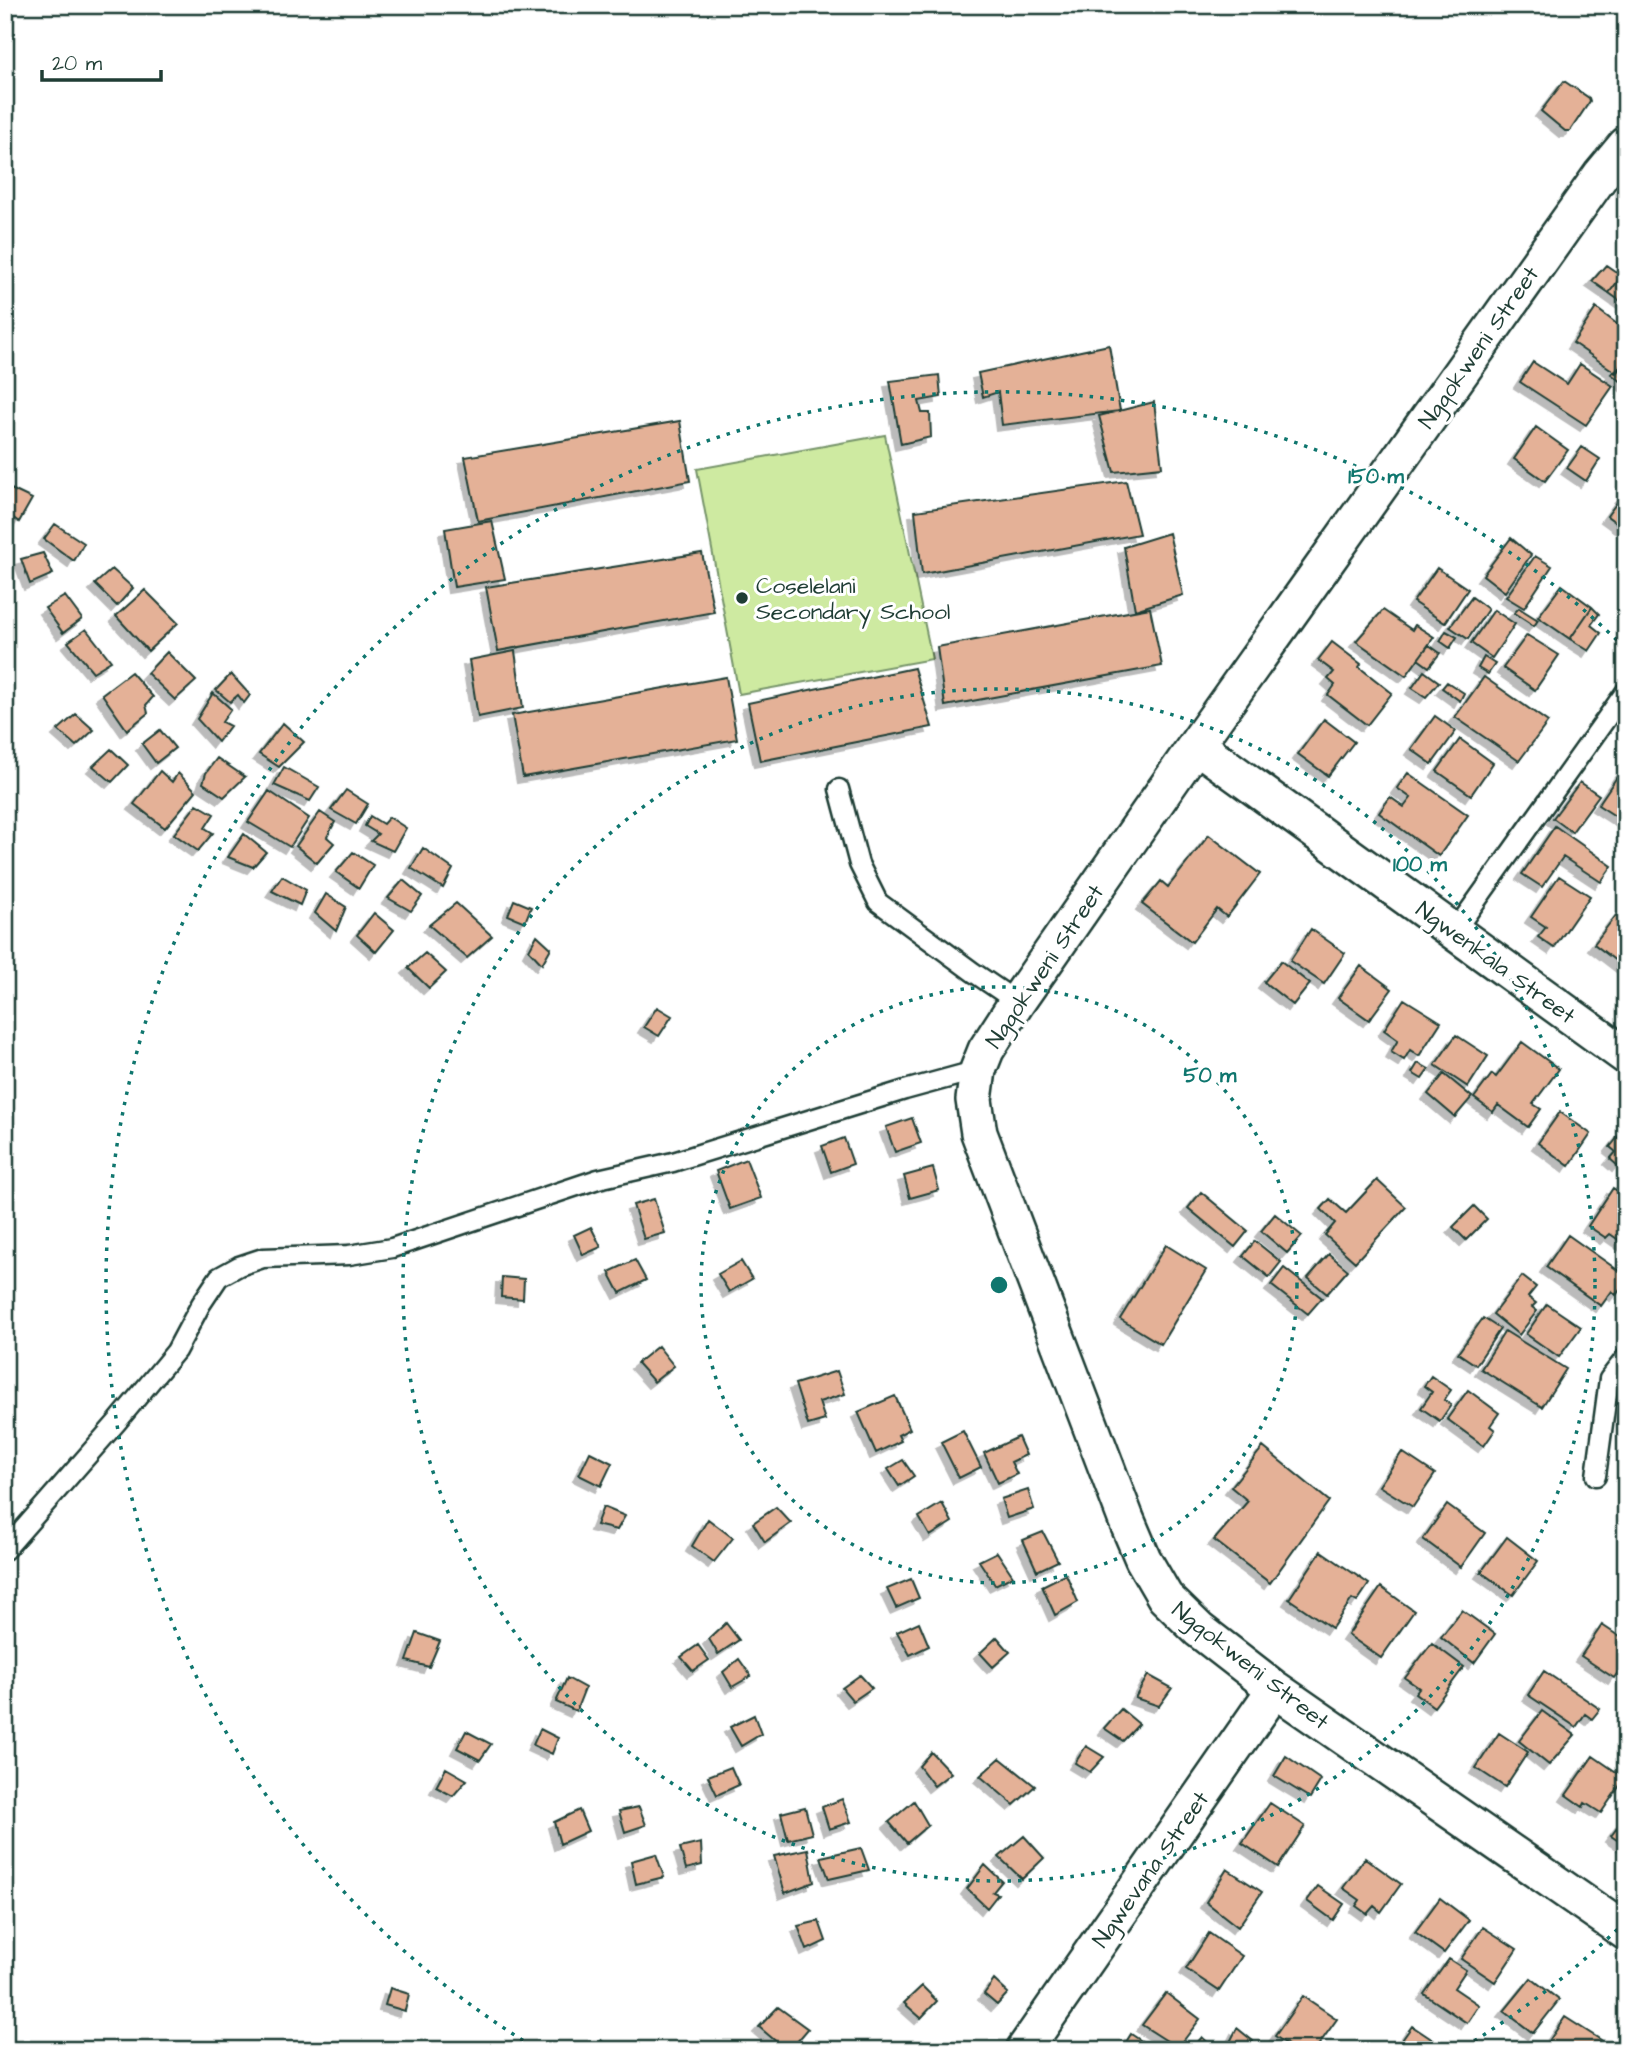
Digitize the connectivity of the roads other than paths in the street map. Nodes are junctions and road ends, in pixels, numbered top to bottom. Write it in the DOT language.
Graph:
graph roads {
  1 [pos="1626,145"];
  2 [pos="1626,691"];
  3 [pos="1196,745"];
  4 [pos="839,789"];
  5 [pos="1454,932"];
  6 [pos="1017,1002"];
  7 [pos="1626,1056"];
  8 [pos="978,1070"];
  9 [pos="1626,1357"];
  10 [pos="1596,1476"];
  11 [pos="5,1550"];
  12 [pos="1275,1689"];
  13 [pos="1626,1932"];
  14 [pos="1024,2050"];
  1 -- 3 [label="street, Ngqokweni Street"];
  2 -- 5 [label="lane"];
  3 -- 5 [label="street, Ngwenkala Street"];
  3 -- 6 [label="street, Ngqokweni Street"];
  4 -- 6 [label="lane"];
  5 -- 7 [label="street, Ngwenkala Street"];
  6 -- 8 [label="street, Ngqokweni Street"];
  8 -- 11 [label="lane"];
  8 -- 12 [label="street, Ngqokweni Street"];
  9 -- 10 [label="lane"];
  12 -- 13 [label="street, Ngqokweni Street"];
  12 -- 14 [label="street, Ngwevana Street"];
}
